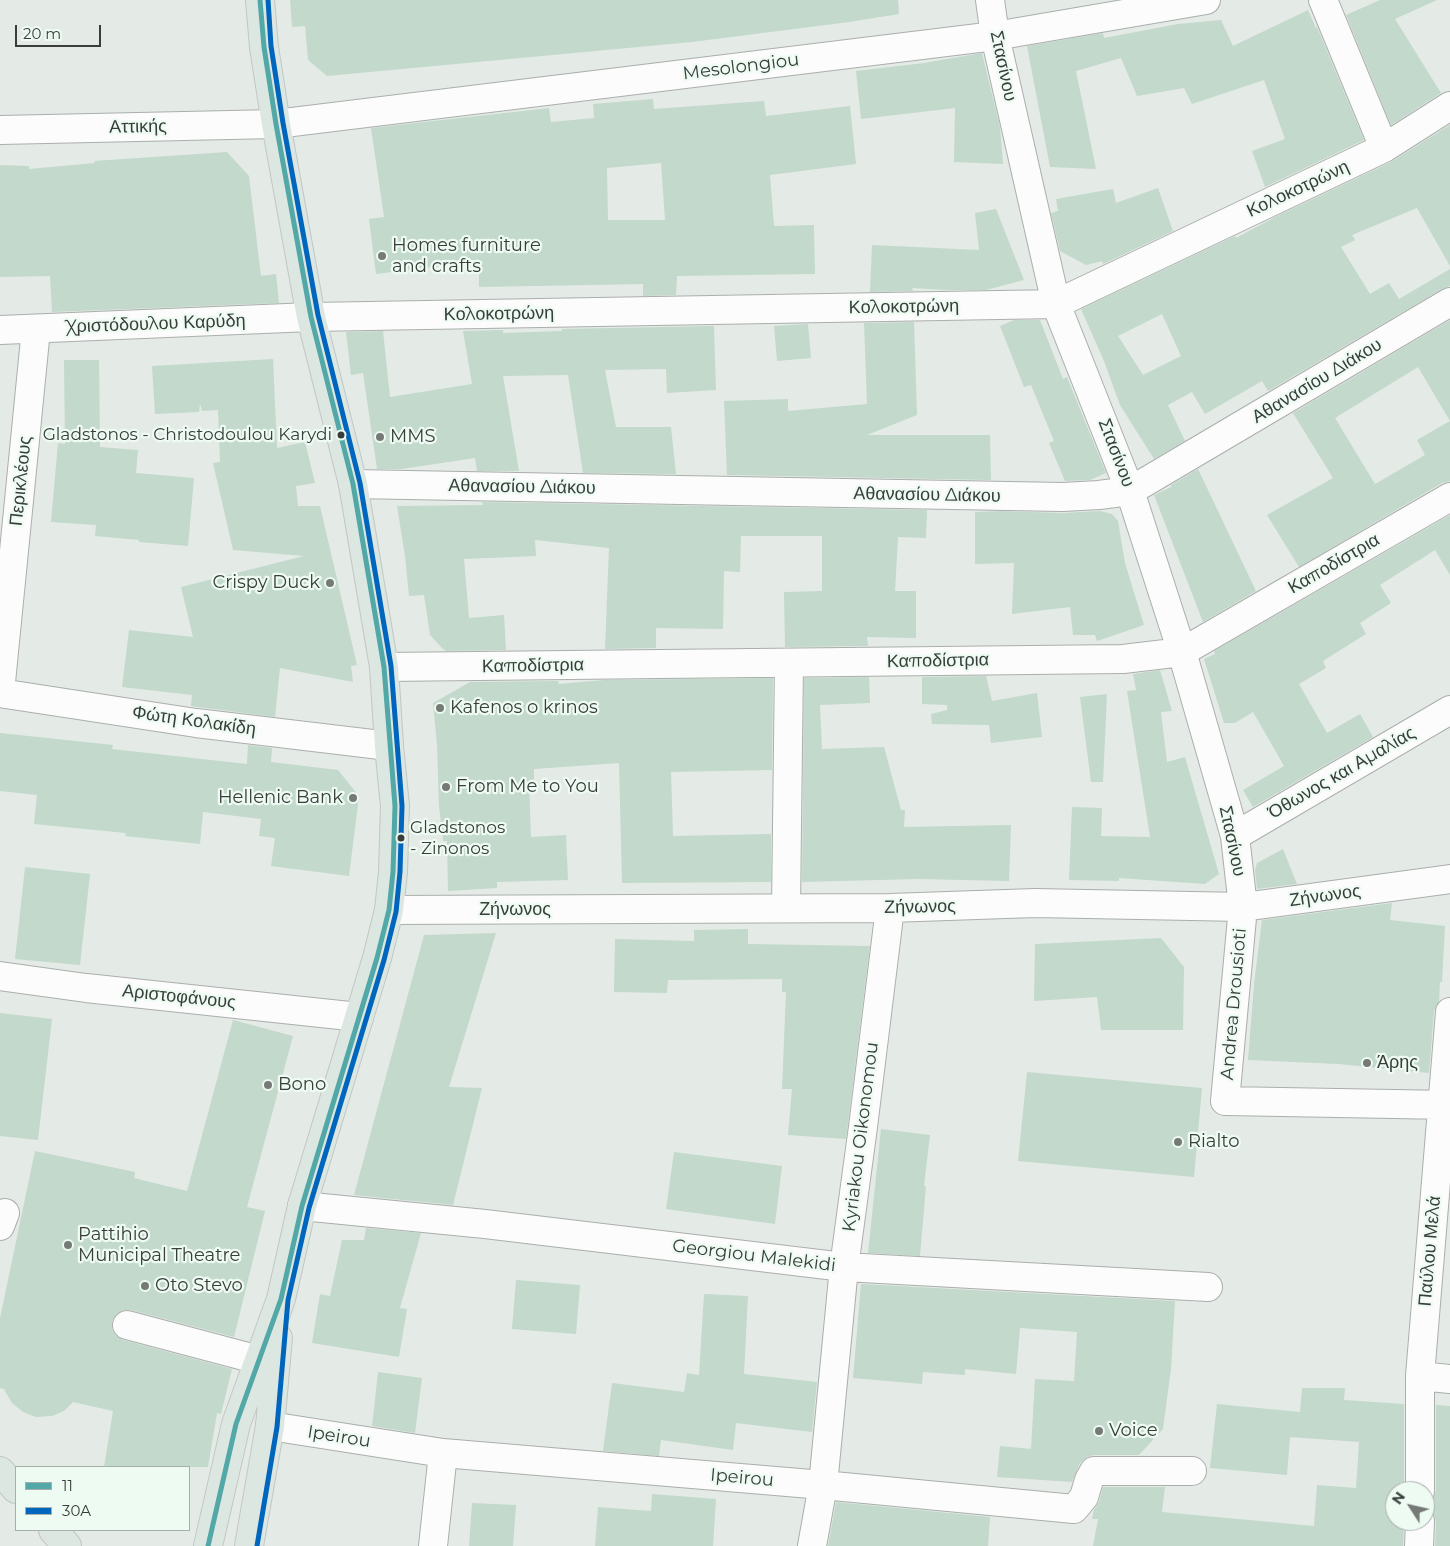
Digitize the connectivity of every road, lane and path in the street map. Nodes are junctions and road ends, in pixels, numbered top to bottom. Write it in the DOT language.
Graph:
graph roads {
  1 [pos="260,0"];
  2 [pos="990,0"];
  3 [pos="1206,0"];
  4 [pos="1323,0"];
  5 [pos="995,36"];
  6 [pos="1450,106"];
  7 [pos="276,124"];
  8 [pos="0,130"];
  9 [pos="1384,148"];
  10 [pos="1450,302"];
  11 [pos="1056,304"];
  12 [pos="311,317"];
  13 [pos="36,328"];
  14 [pos="0,330"];
  15 [pos="352,484"];
  16 [pos="1130,491"];
  17 [pos="1450,497"];
  18 [pos="1182,652"];
  19 [pos="789,663"];
  20 [pos="384,667"];
  21 [pos="0,693"];
  22 [pos="1450,710"];
  23 [pos="389,746"];
  24 [pos="1235,836"];
  25 [pos="1450,879"];
  26 [pos="1243,907"];
  27 [pos="786,908"];
  28 [pos="890,908"];
  29 [pos="389,910"];
  30 [pos="0,976"];
  31 [pos="1450,1012"];
  32 [pos="359,1017"];
  33 [pos="1446,1105"];
  34 [pos="302,1206"];
  35 [pos="844,1267"];
  36 [pos="1208,1287"];
  37 [pos="281,1300"];
  38 [pos="127,1325"];
  39 [pos="259,1360"];
  40 [pos="1420,1376"];
  41 [pos="1450,1379"];
  42 [pos="270,1426"];
  43 [pos="443,1453"];
  44 [pos="0,1471"];
  45 [pos="1192,1471"];
  46 [pos="1420,1481"];
  47 [pos="823,1485"];
  48 [pos="15,1489"];
  49 [pos="54,1531"];
  50 [pos="1420,1531"];
  51 [pos="67,1546"];
  52 [pos="208,1546"];
  53 [pos="249,1546"];
  54 [pos="433,1546"];
  55 [pos="812,1546"];
  56 [pos="1420,1546"];
  1 -- 7 [label="main road"];
  2 -- 5 [label="street, Στασίνου"];
  3 -- 5 [label="street, Mesolongiou"];
  4 -- 9 [label="street"];
  5 -- 7 [label="street, Mesolongiou"];
  5 -- 11 [label="street, Στασίνου"];
  6 -- 9 [label="street, Κολοκοτρώνη"];
  7 -- 8 [label="street, Αττικής"];
  7 -- 12 [label="main road"];
  9 -- 11 [label="street, Κολοκοτρώνη"];
  10 -- 16 [label="street, Αθανασίου Διάκου"];
  11 -- 12 [label="street, Κολοκοτρώνη"];
  11 -- 16 [label="street, Στασίνου"];
  12 -- 13 [label="street, Χριστόδουλου Καρύδη"];
  12 -- 15 [label="main road"];
  13 -- 14 [label="street, Χριστόδουλου Καρύδη"];
  13 -- 21 [label="street, Περικλέους"];
  15 -- 16 [label="street, Αθανασίου Διάκου"];
  15 -- 20 [label="main road"];
  16 -- 18 [label="street, Στασίνου"];
  17 -- 18 [label="street, Καποδίστρια"];
  18 -- 19 [label="street, Καποδίστρια"];
  18 -- 24 [label="street, Στασίνου"];
  19 -- 20 [label="street, Καποδίστρια"];
  19 -- 27 [label="street"];
  20 -- 23 [label="main road"];
  21 -- 23 [label="street, Φώτη Κολακίδη"];
  22 -- 24 [label="street, Όθωνος και Αμαλίας"];
  23 -- 29 [label="main road"];
  24 -- 26 [label="street, Στασίνου"];
  25 -- 26 [label="street, Ζήνωνος"];
  26 -- 28 [label="street, Ζήνωνος"];
  26 -- 33 [label="street, Andrea Drousioti"];
  27 -- 28 [label="street, Ζήνωνος"];
  27 -- 29 [label="street, Ζήνωνος"];
  28 -- 35 [label="street, Kyriakou Oikonomou"];
  29 -- 32 [label="main road"];
  30 -- 32 [label="street, Αριστοφάνους"];
  31 -- 33 [label="street, Παύλου Μελά"];
  32 -- 34 [label="main road"];
  33 -- 40 [label="street, Παύλου Μελά"];
  34 -- 35 [label="street, Georgiou Malekidi"];
  34 -- 37 [label="main road"];
  35 -- 36 [label="street, Georgiou Malekidi"];
  35 -- 47 [label="street, Kyriakou Oikonomou"];
  37 -- 39 [label="main road"];
  37 -- 42 [label="main road"];
  38 -- 39 [label="street"];
  39 -- 52 [label="main road"];
  40 -- 41 [label="street"];
  40 -- 46 [label="street, Παύλου Μελά"];
  42 -- 43 [label="street, Ipeirou"];
  42 -- 53 [label="main road"];
  43 -- 47 [label="street, Ipeirou"];
  43 -- 54 [label="street"];
  44 -- 48 [label="main road"];
  45 -- 47 [label="street, Ipeirou"];
  47 -- 55 [label="street, Kyriakou Oikonomou"];
  49 -- 51 [label="main road"];
  50 -- 56 [label="street"];
}
